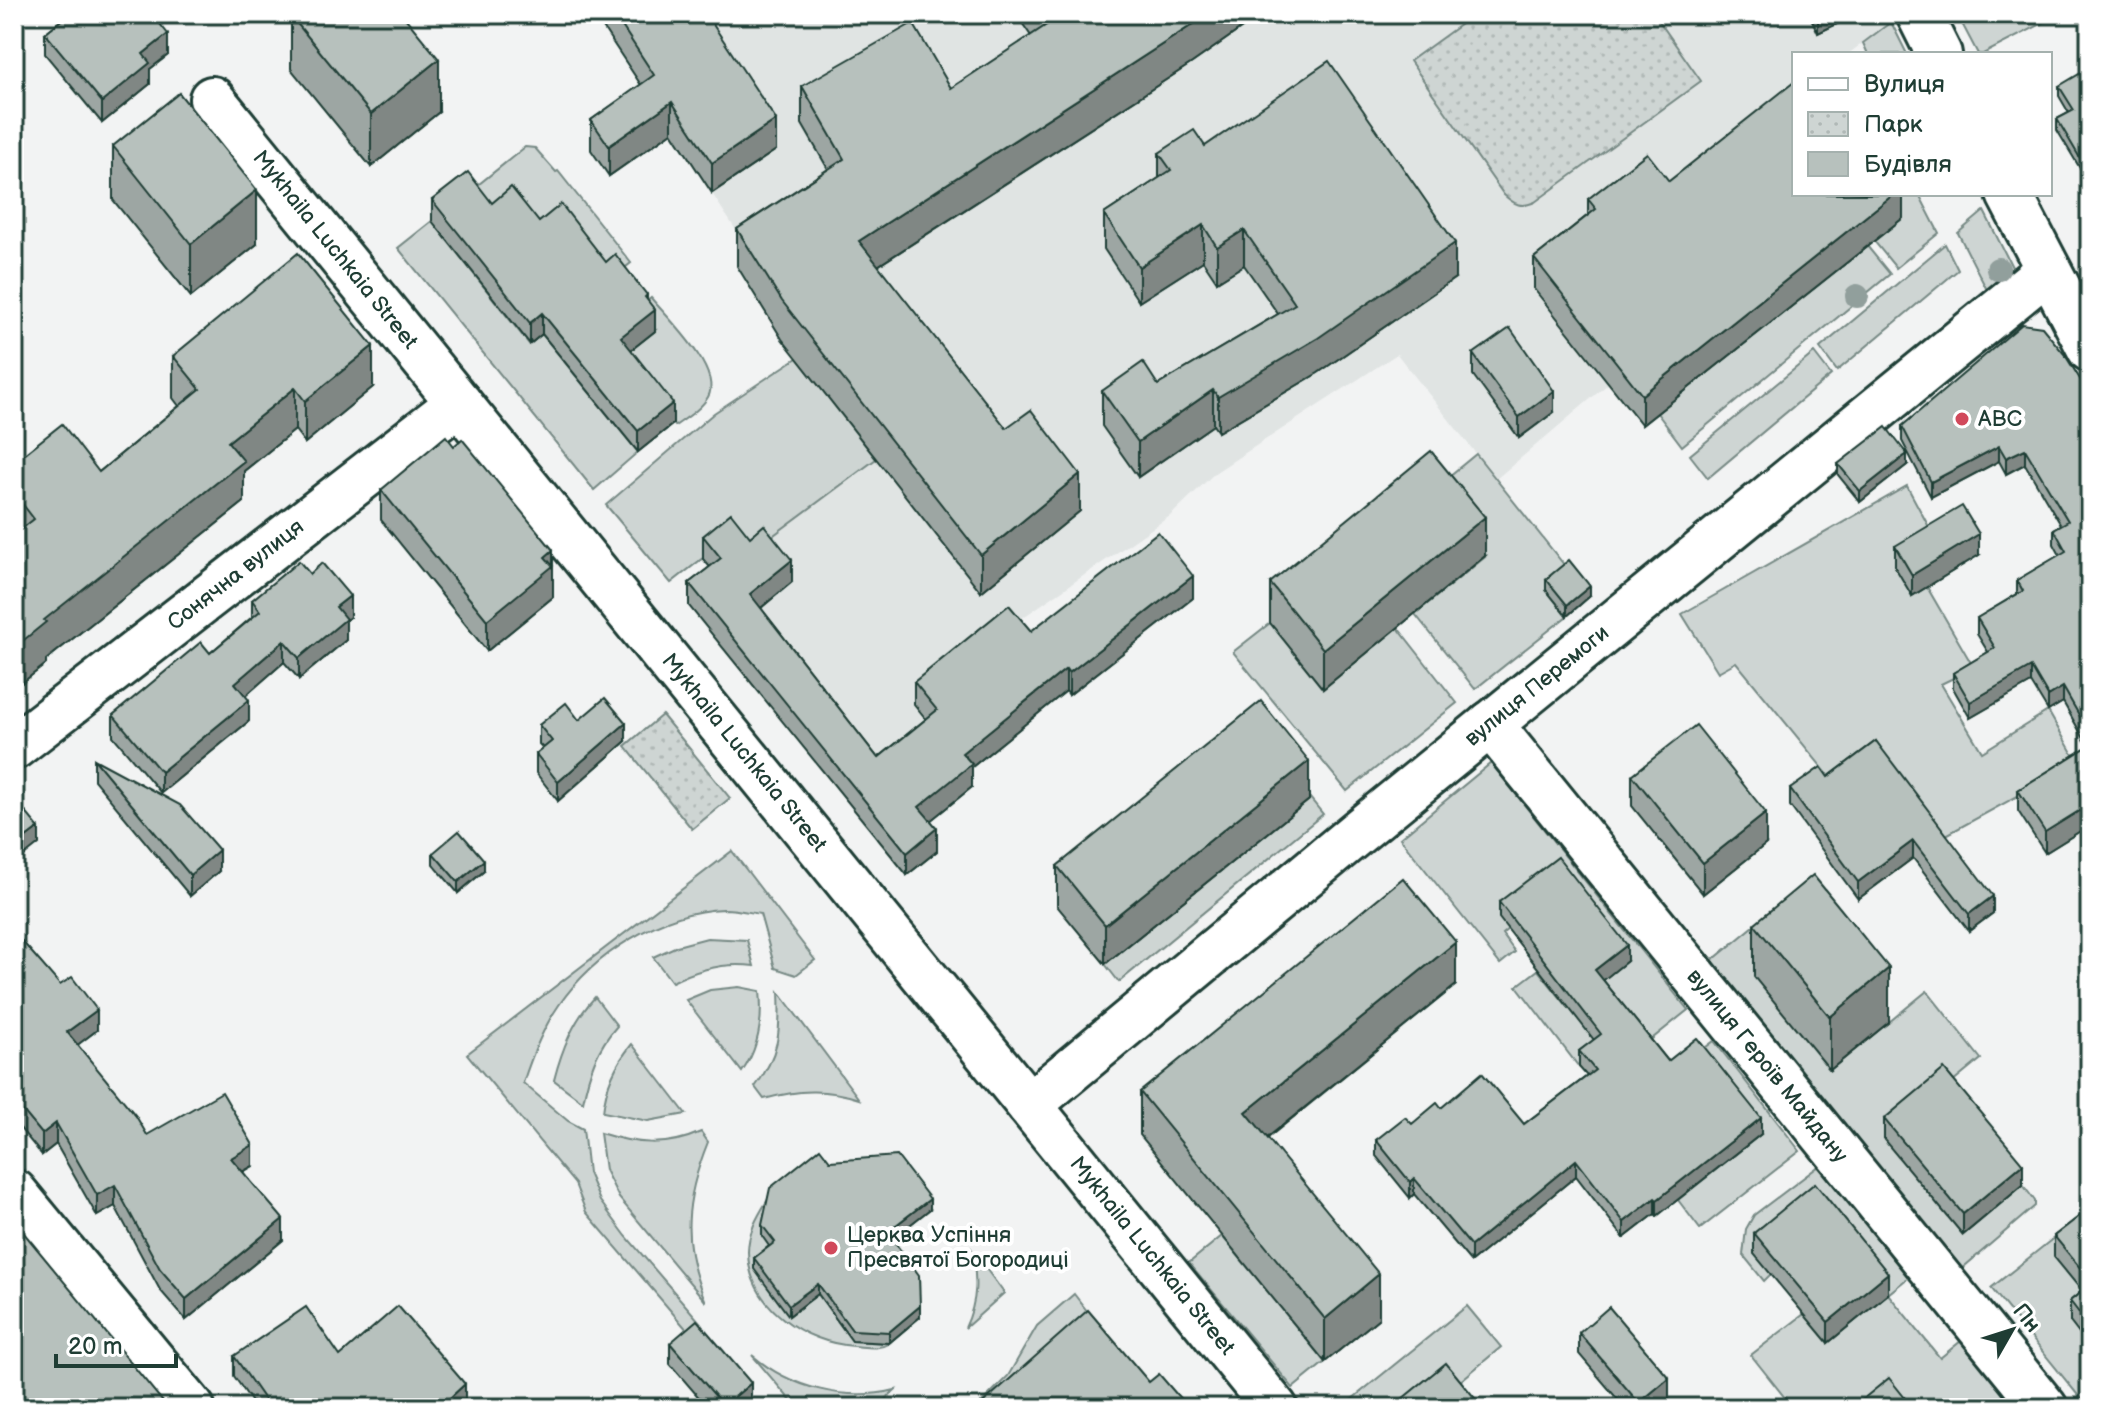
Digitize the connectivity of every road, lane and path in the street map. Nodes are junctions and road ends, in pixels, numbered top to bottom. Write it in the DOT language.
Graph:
graph roads {
  1 [pos="1919,14"];
  2 [pos="1938,52"];
  3 [pos="212,99"];
  4 [pos="2010,196"];
  5 [pos="2048,270"];
  6 [pos="2090,349"];
  7 [pos="459,403"];
  8 [pos="1490,724"];
  9 [pos="14,747"];
  10 [pos="1029,1105"];
  11 [pos="14,1192"];
  12 [pos="1261,1403"];
  13 [pos="192,1408"];
  14 [pos="2045,1408"];
  1 -- 2 [label="main road"];
  3 -- 7 [label="main road, Mykhaila Luchkaia Street"];
  4 -- 5 [label="main road"];
  5 -- 6 [label="main road"];
  5 -- 8 [label="main road, вулиця Перемоги"];
  7 -- 9 [label="main road, Сонячна вулиця"];
  7 -- 10 [label="main road, Mykhaila Luchkaia Street"];
  8 -- 10 [label="main road, вулиця Перемоги"];
  8 -- 14 [label="main road, вулиця Героїв Майдану"];
  10 -- 12 [label="main road, Mykhaila Luchkaia Street"];
  11 -- 13 [label="main road"];
}
